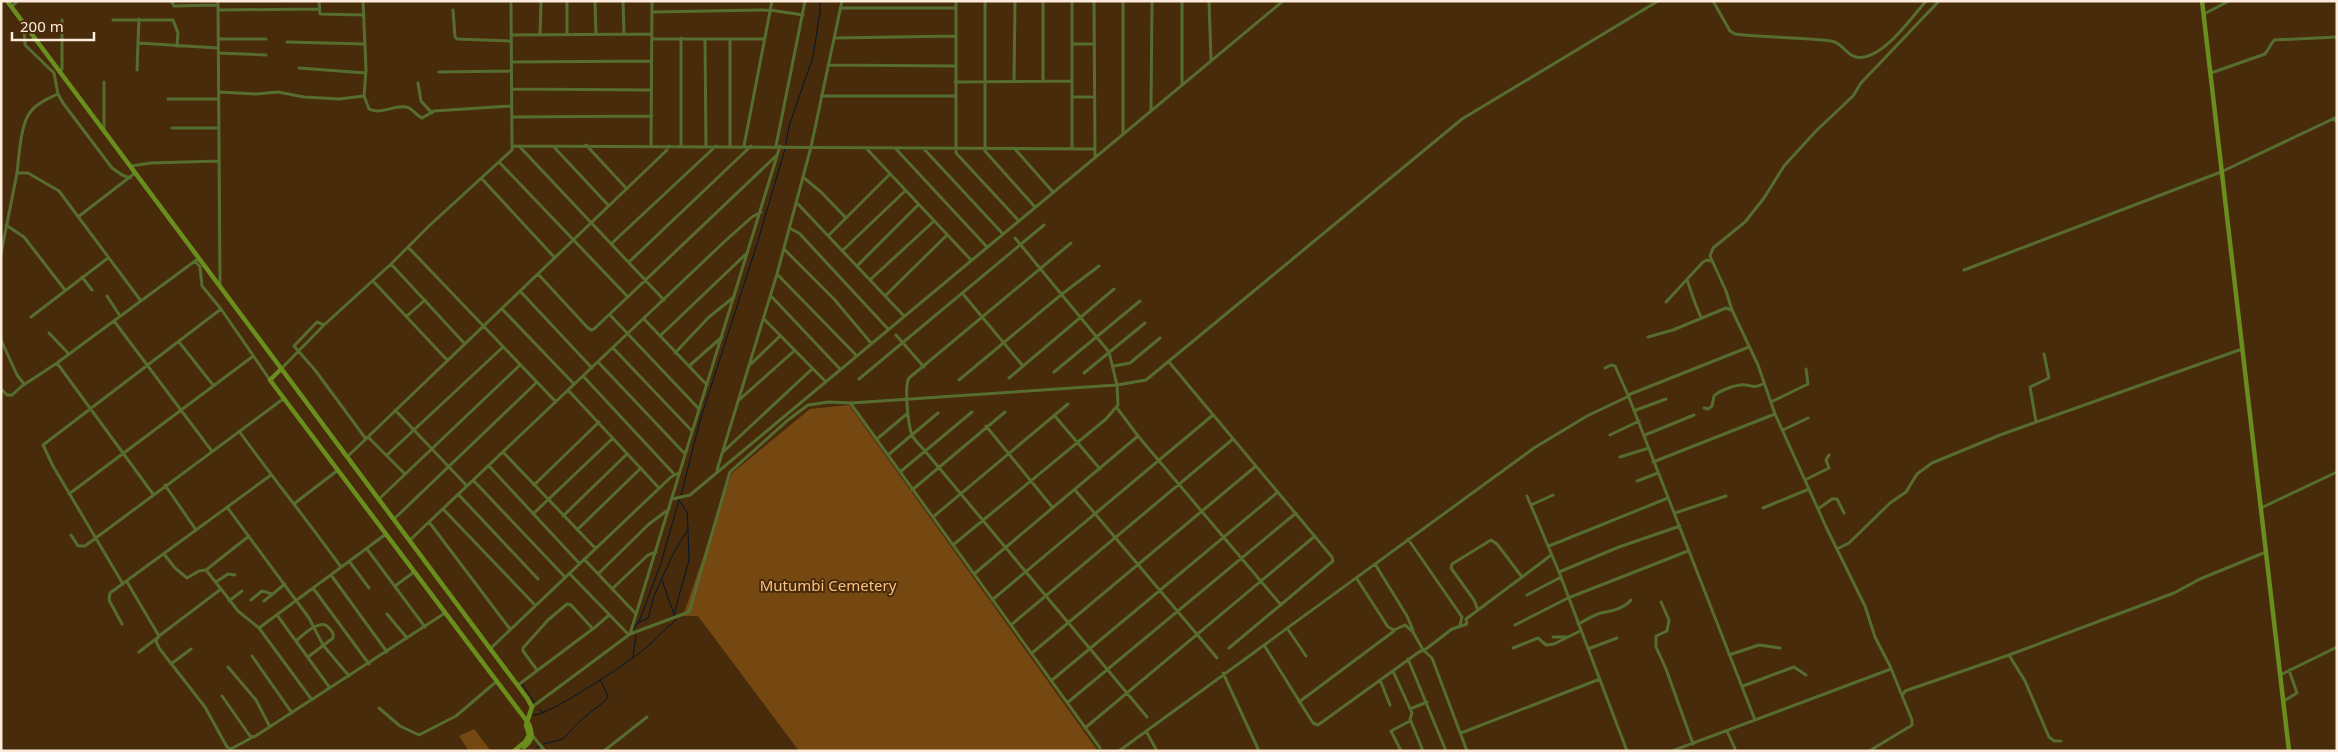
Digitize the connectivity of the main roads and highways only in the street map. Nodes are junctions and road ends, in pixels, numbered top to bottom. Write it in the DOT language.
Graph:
graph roads {
  1 [pos="7,1"];
  2 [pos="2202,1"];
  3 [pos="281,369"];
  4 [pos="527,721"];
  5 [pos="514,751"];
  6 [pos="519,751"];
  7 [pos="2289,751"];
  1 -- 3 [label="main road"];
  2 -- 7 [label="main road"];
  3 -- 4 [label="main road"];
  3 -- 4 [label="main road"];
  4 -- 5 [label="main road"];
  4 -- 6 [label="main road"];
}
